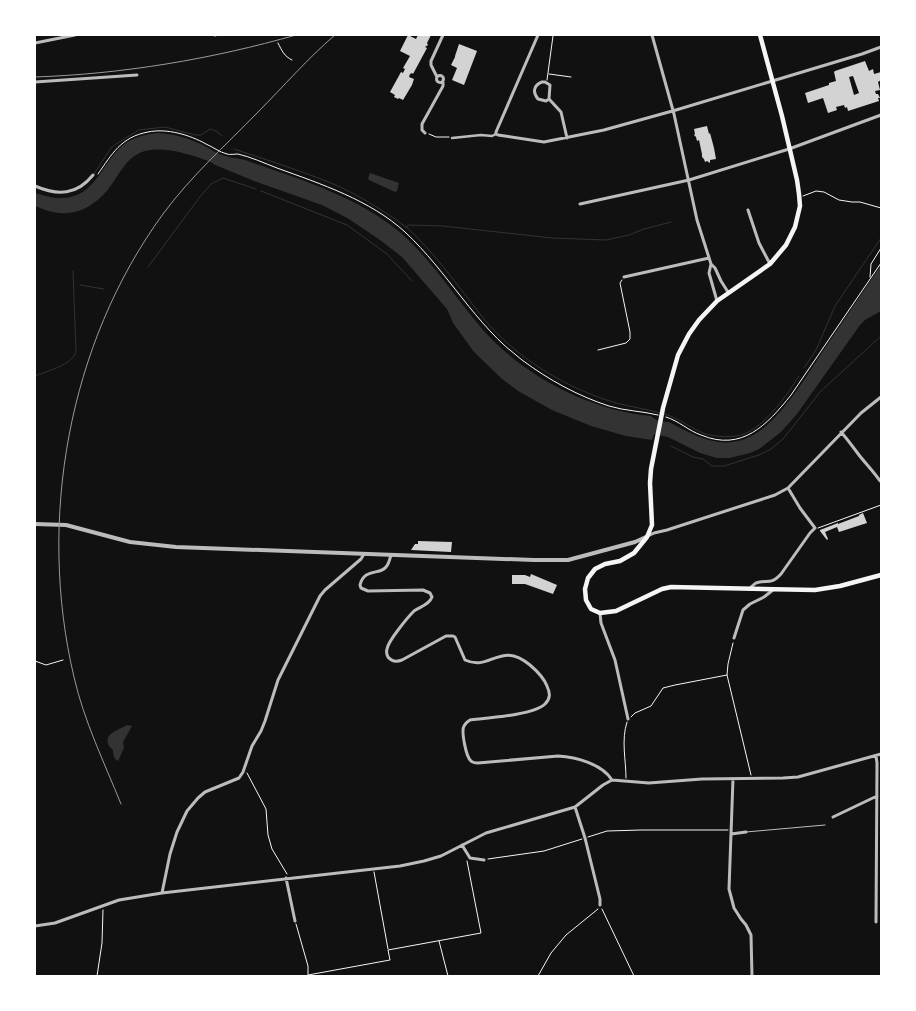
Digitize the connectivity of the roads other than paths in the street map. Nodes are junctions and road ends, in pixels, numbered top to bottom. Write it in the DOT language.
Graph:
graph roads {
  1 [pos="75,35"];
  2 [pos="443,35"];
  3 [pos="538,35"];
  4 [pos="652,35"];
  5 [pos="760,35"];
  6 [pos="35,43"];
  7 [pos="881,47"];
  8 [pos="137,75"];
  9 [pos="438,76"];
  10 [pos="444,80"];
  11 [pos="772,81"];
  12 [pos="35,82"];
  13 [pos="439,82"];
  14 [pos="442,87"];
  15 [pos="549,99"];
  16 [pos="673,111"];
  17 [pos="881,116"];
  18 [pos="425,133"];
  19 [pos="496,134"];
  20 [pos="452,138"];
  21 [pos="567,138"];
  22 [pos="789,149"];
  23 [pos="95,175"];
  24 [pos="689,180"];
  25 [pos="35,186"];
  26 [pos="580,204"];
  27 [pos="748,210"];
  28 [pos="709,258"];
  29 [pos="711,264"];
  30 [pos="770,264"];
  31 [pos="624,277"];
  32 [pos="728,292"];
  33 [pos="717,301"];
  34 [pos="881,397"];
  35 [pos="841,432"];
  36 [pos="881,481"];
  37 [pos="788,488"];
  38 [pos="35,524"];
  39 [pos="647,537"];
  40 [pos="364,553"];
  41 [pos="391,555"];
  42 [pos="881,575"];
  43 [pos="749,589"];
  44 [pos="774,590"];
  45 [pos="600,613"];
  46 [pos="734,638"];
  47 [pos="628,719"];
  48 [pos="881,754"];
  49 [pos="876,756"];
  50 [pos="733,779"];
  51 [pos="612,780"];
  52 [pos="877,796"];
  53 [pos="575,807"];
  54 [pos="833,817"];
  55 [pos="825,825"];
  56 [pos="731,832"];
  57 [pos="746,832"];
  58 [pos="462,845"];
  59 [pos="484,860"];
  60 [pos="287,878"];
  61 [pos="162,893"];
  62 [pos="600,905"];
  63 [pos="295,920"];
  64 [pos="876,922"];
  65 [pos="35,926"];
  66 [pos="752,976"];
  1 -- 6 [label="street"];
  2 -- 9 [label="street"];
  3 -- 19 [label="street"];
  4 -- 16 [label="street"];
  5 -- 11 [label="main road"];
  7 -- 11 [label="street"];
  8 -- 12 [label="street"];
  9 -- 10 [label="street"];
  9 -- 13 [label="street"];
  10 -- 13 [label="street"];
  10 -- 14 [label="street"];
  11 -- 16 [label="street"];
  11 -- 22 [label="main road"];
  13 -- 14 [label="street"];
  14 -- 18 [label="street"];
  15 -- 15 [label="street"];
  15 -- 21 [label="street"];
  16 -- 21 [label="street"];
  16 -- 24 [label="street"];
  17 -- 22 [label="street"];
  19 -- 20 [label="street"];
  19 -- 21 [label="street"];
  22 -- 24 [label="street"];
  22 -- 30 [label="main road"];
  23 -- 25 [label="street"];
  24 -- 26 [label="street"];
  24 -- 28 [label="street"];
  27 -- 30 [label="street"];
  28 -- 29 [label="street"];
  28 -- 31 [label="street"];
  29 -- 32 [label="street"];
  29 -- 33 [label="street"];
  30 -- 32 [label="main road"];
  32 -- 33 [label="main road"];
  33 -- 39 [label="main road"];
  34 -- 35 [label="street"];
  35 -- 36 [label="street"];
  35 -- 37 [label="street"];
  37 -- 39 [label="street"];
  37 -- 43 [label="street"];
  38 -- 40 [label="street"];
  39 -- 41 [label="street"];
  39 -- 45 [label="main road"];
  40 -- 41 [label="street"];
  40 -- 61 [label="street"];
  41 -- 51 [label="street"];
  42 -- 44 [label="main road"];
  43 -- 44 [label="main road"];
  43 -- 45 [label="main road"];
  44 -- 46 [label="street"];
  45 -- 47 [label="street"];
  48 -- 49 [label="street"];
  49 -- 50 [label="street"];
  49 -- 52 [label="street"];
  50 -- 51 [label="street"];
  50 -- 56 [label="street"];
  51 -- 53 [label="street"];
  52 -- 54 [label="street"];
  52 -- 64 [label="street"];
  53 -- 58 [label="street"];
  53 -- 62 [label="street"];
  55 -- 57 [label="lane"];
  56 -- 57 [label="street"];
  56 -- 66 [label="street"];
  58 -- 59 [label="street"];
  58 -- 60 [label="street"];
  60 -- 61 [label="street"];
  60 -- 63 [label="street"];
  61 -- 65 [label="street"];
}
